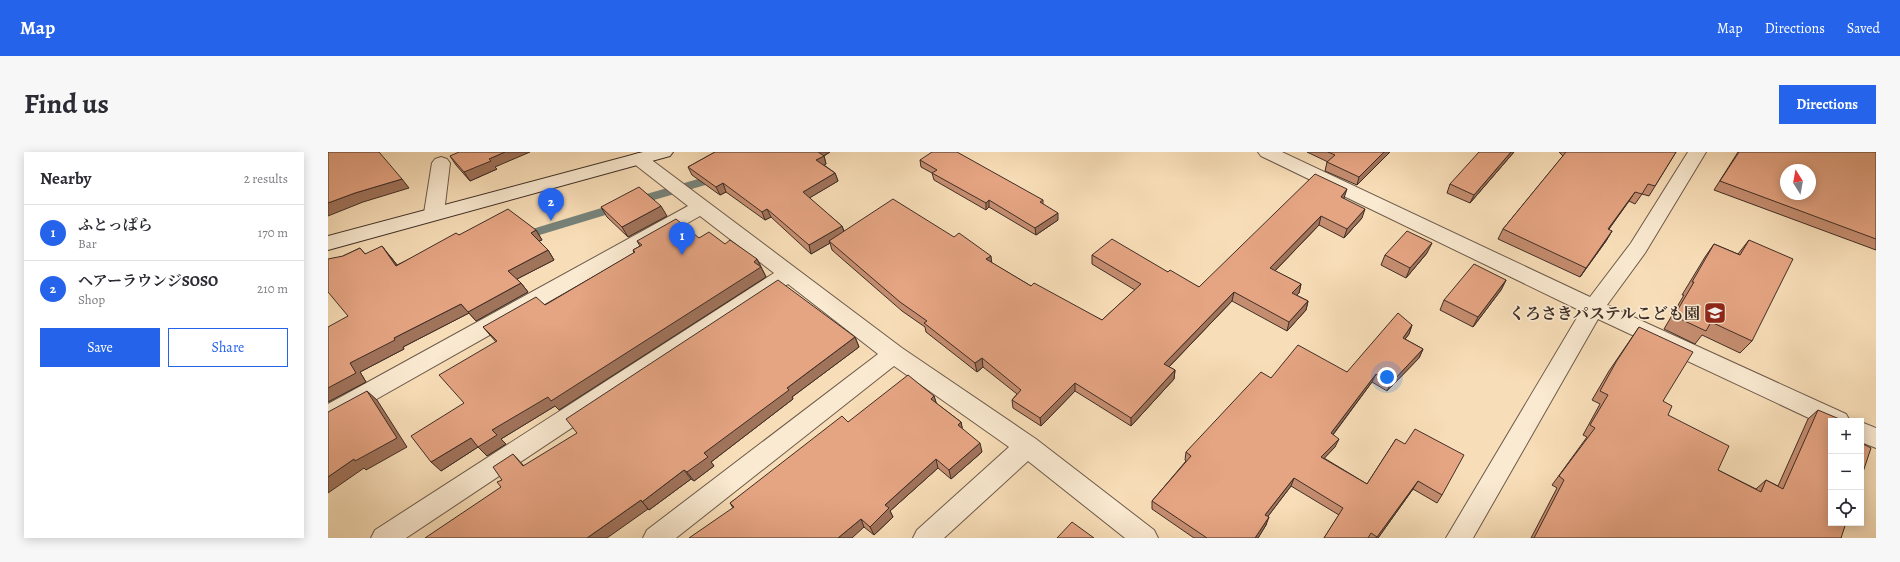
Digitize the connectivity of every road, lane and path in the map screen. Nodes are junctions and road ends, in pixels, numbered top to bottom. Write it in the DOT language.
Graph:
graph roads {
  1 [pos="664,152"];
  2 [pos="1267,152"];
  3 [pos="1697,152"];
  4 [pos="459,155"];
  5 [pos="435,158"];
  6 [pos="639,159"];
  7 [pos="701,207"];
  8 [pos="434,213"];
  9 [pos="328,243"];
  10 [pos="787,274"];
  11 [pos="1594,308"];
  12 [pos="894,354"];
  13 [pos="328,415"];
  14 [pos="1832,418"];
  15 [pos="1864,433"];
  16 [pos="1876,438"];
  17 [pos="1027,446"];
  18 [pos="384,538"];
  19 [pos="656,538"];
  20 [pos="926,538"];
  21 [pos="1145,538"];
  22 [pos="1459,538"];
  1 -- 6 [label="street"];
  2 -- 11 [label="street"];
  3 -- 11 [label="street"];
  4 -- 5 [label="street"];
  5 -- 8 [label="street"];
  6 -- 7 [label="street"];
  6 -- 8 [label="street"];
  7 -- 10 [label="street"];
  7 -- 13 [label="street"];
  8 -- 9 [label="street"];
  10 -- 12 [label="street"];
  10 -- 18 [label="street"];
  11 -- 14 [label="street"];
  11 -- 22 [label="street"];
  12 -- 17 [label="street"];
  12 -- 19 [label="street"];
  15 -- 16 [label="street"];
  17 -- 20 [label="street"];
  17 -- 21 [label="street"];
}
